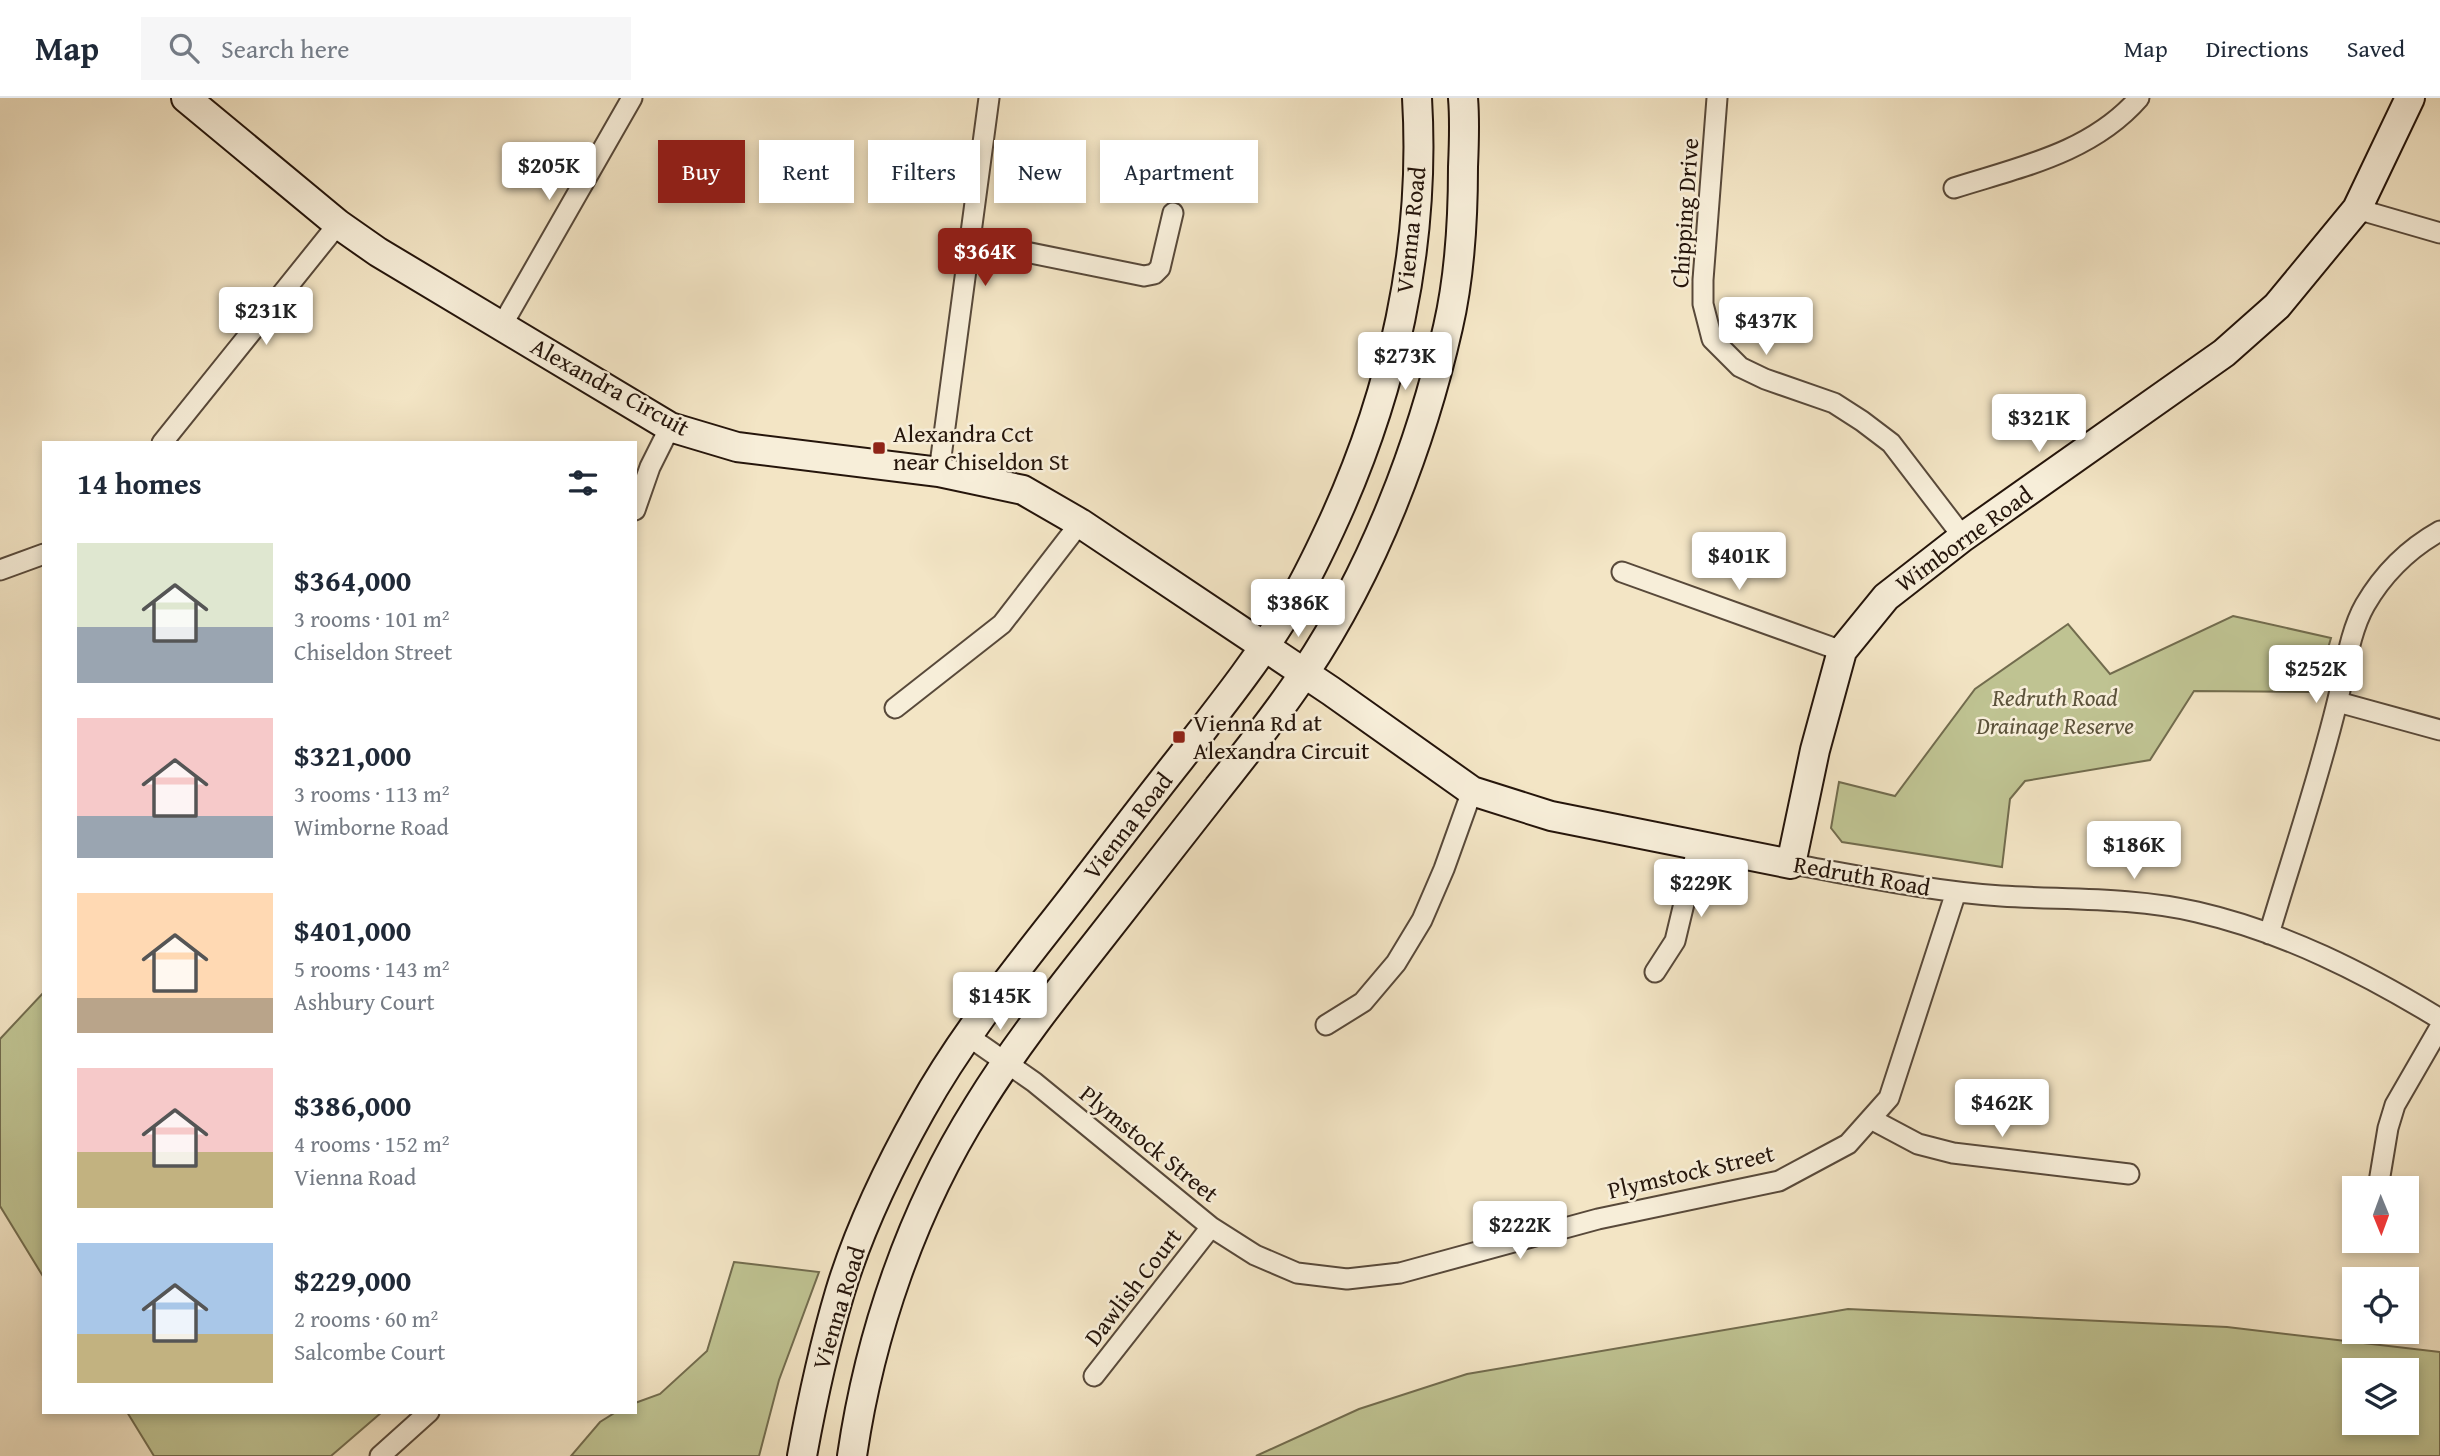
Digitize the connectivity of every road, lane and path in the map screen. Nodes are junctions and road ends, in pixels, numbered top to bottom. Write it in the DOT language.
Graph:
graph roads {
  1 [pos="186,98"];
  2 [pos="632,98"];
  3 [pos="989,98"];
  4 [pos="1417,98"];
  5 [pos="1463,98"];
  6 [pos="1717,98"];
  7 [pos="2139,98"];
  8 [pos="2410,98"];
  9 [pos="1954,188"];
  10 [pos="2357,209"];
  11 [pos="1173,213"];
  12 [pos="338,224"];
  13 [pos="2440,233"];
  14 [pos="971,241"];
  15 [pos="501,327"];
  16 [pos="670,427"];
  17 [pos="172,439"];
  18 [pos="939,472"];
  19 [pos="637,504"];
  20 [pos="1080,523"];
  21 [pos="2440,531"];
  22 [pos="1962,537"];
  23 [pos="42,555"];
  24 [pos="0,570"];
  25 [pos="1622,572"];
  26 [pos="1264,647"];
  27 [pos="1842,651"];
  28 [pos="1304,673"];
  29 [pos="2338,702"];
  30 [pos="895,708"];
  31 [pos="2440,730"];
  32 [pos="1472,791"];
  33 [pos="1698,845"];
  34 [pos="1791,864"];
  35 [pos="1956,892"];
  36 [pos="2269,934"];
  37 [pos="1655,972"];
  38 [pos="2440,1019"];
  39 [pos="1326,1025"];
  40 [pos="2440,1027"];
  41 [pos="968,1036"];
  42 [pos="1006,1063"];
  43 [pos="1871,1119"];
  44 [pos="2129,1174"];
  45 [pos="2380,1176"];
  46 [pos="1211,1227"];
  47 [pos="1094,1377"];
  48 [pos="427,1414"];
  49 [pos="380,1456"];
  50 [pos="802,1456"];
  51 [pos="852,1456"];
  1 -- 12 [label="main road, Alexandra Circuit"];
  2 -- 15 [label="street"];
  3 -- 14 [label="street"];
  4 -- 26 [label="main road, Vienna Road"];
  5 -- 28 [label="main road, Vienna Road"];
  6 -- 22 [label="street, Chipping Drive"];
  7 -- 9 [label="street"];
  8 -- 10 [label="main road, Wimborne Road"];
  10 -- 13 [label="street"];
  10 -- 22 [label="main road, Wimborne Road"];
  11 -- 14 [label="street"];
  12 -- 15 [label="main road, Alexandra Circuit"];
  12 -- 17 [label="street"];
  14 -- 18 [label="street"];
  15 -- 16 [label="main road, Alexandra Circuit"];
  16 -- 18 [label="main road, Alexandra Circuit"];
  16 -- 19 [label="street"];
  18 -- 20 [label="main road, Alexandra Circuit"];
  20 -- 26 [label="main road, Alexandra Circuit"];
  20 -- 30 [label="street"];
  21 -- 29 [label="street"];
  22 -- 27 [label="main road, Wimborne Road"];
  23 -- 24 [label="street"];
  25 -- 27 [label="street"];
  26 -- 28 [label="main road, Alexandra Circuit"];
  26 -- 41 [label="main road, Vienna Road"];
  27 -- 34 [label="main road, Wimborne Road"];
  28 -- 32 [label="main road, Redruth Road"];
  28 -- 42 [label="main road, Vienna Road"];
  29 -- 31 [label="street"];
  29 -- 36 [label="street"];
  32 -- 33 [label="main road, Redruth Road"];
  32 -- 39 [label="street"];
  33 -- 34 [label="main road, Redruth Road"];
  33 -- 37 [label="street"];
  34 -- 35 [label="street, Redruth Road"];
  35 -- 36 [label="street, Redruth Road"];
  35 -- 43 [label="street, Plymstock Street"];
  36 -- 38 [label="street, Redruth Road"];
  40 -- 45 [label="street"];
  41 -- 42 [label="street, Plymstock Street"];
  41 -- 50 [label="main road, Vienna Road"];
  42 -- 46 [label="street, Plymstock Street"];
  42 -- 51 [label="main road, Vienna Road"];
  43 -- 44 [label="street"];
  43 -- 46 [label="street, Plymstock Street"];
  46 -- 47 [label="street, Dawlish Court"];
  48 -- 49 [label="street"];
}
